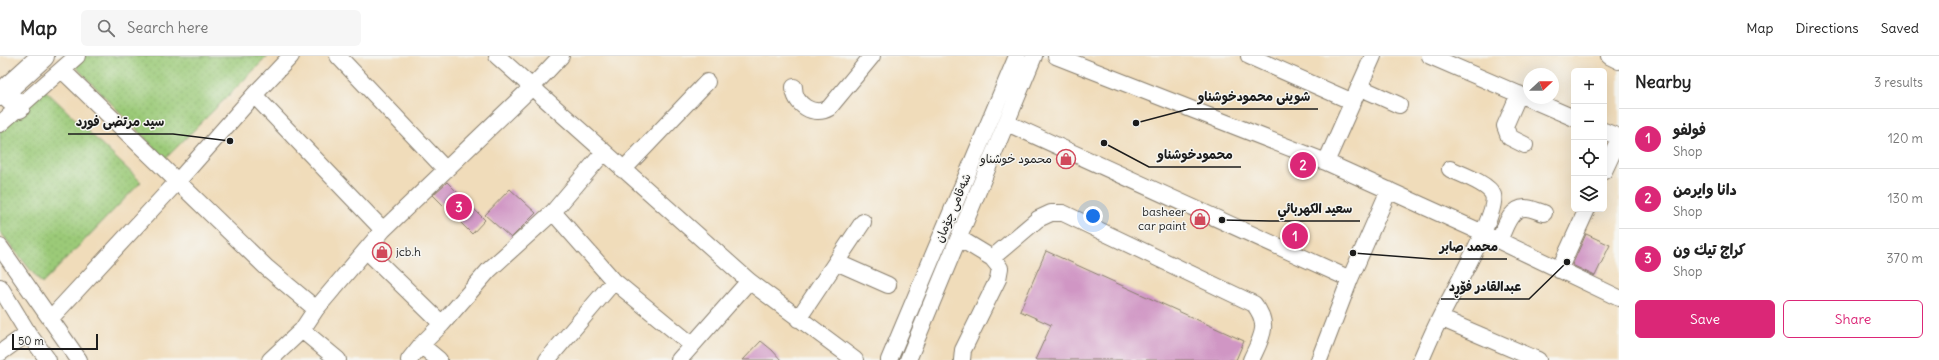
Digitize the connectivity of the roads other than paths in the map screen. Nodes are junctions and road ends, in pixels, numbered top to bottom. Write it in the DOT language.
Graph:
graph roads {
  1 [pos="43,56"];
  2 [pos="77,56"];
  3 [pos="291,56"];
  4 [pos="338,56"];
  5 [pos="497,56"];
  6 [pos="562,56"];
  7 [pos="872,56"];
  8 [pos="1017,56"];
  9 [pos="1034,56"];
  10 [pos="1056,56"];
  11 [pos="1249,56"];
  12 [pos="1373,56"];
  13 [pos="1430,56"];
  14 [pos="1609,56"];
  15 [pos="1619,61"];
  16 [pos="62,70"];
  17 [pos="707,82"];
  18 [pos="532,87"];
  19 [pos="794,87"];
  20 [pos="2,94"];
  21 [pos="1519,94"];
  22 [pos="254,95"];
  23 [pos="1356,95"];
  24 [pos="1399,105"];
  25 [pos="19,107"];
  26 [pos="1571,117"];
  27 [pos="1008,123"];
  28 [pos="0,124"];
  29 [pos="1607,132"];
  30 [pos="1619,138"];
  31 [pos="1525,146"];
  32 [pos="604,152"];
  33 [pos="1326,162"];
  34 [pos="1607,164"];
  35 [pos="1450,169"];
  36 [pos="446,170"];
  37 [pos="623,170"];
  38 [pos="177,182"];
  39 [pos="1389,190"];
  40 [pos="553,212"];
  41 [pos="1586,212"];
  42 [pos="1544,214"];
  43 [pos="863,222"];
  44 [pos="383,230"];
  45 [pos="1483,233"];
  46 [pos="959,238"];
  47 [pos="1499,241"];
  48 [pos="0,247"];
  49 [pos="366,250"];
  50 [pos="992,258"];
  51 [pos="836,262"];
  52 [pos="1559,270"];
  53 [pos="1350,278"];
  54 [pos="614,280"];
  55 [pos="749,281"];
  56 [pos="888,285"];
  57 [pos="0,287"];
  58 [pos="1619,298"];
  59 [pos="316,309"];
  60 [pos="1440,318"];
  61 [pos="50,319"];
  62 [pos="798,319"];
  63 [pos="442,324"];
  64 [pos="302,330"];
  65 [pos="28,333"];
  66 [pos="692,344"];
  67 [pos="420,345"];
  68 [pos="0,353"];
  69 [pos="891,354"];
  70 [pos="909,357"];
  71 [pos="1322,359"];
  72 [pos="48,360"];
  73 [pos="79,360"];
  74 [pos="270,360"];
  75 [pos="338,360"];
  76 [pos="409,360"];
  77 [pos="439,360"];
  78 [pos="547,360"];
  79 [pos="679,360"];
  80 [pos="855,360"];
  81 [pos="962,360"];
  82 [pos="1251,360"];
  83 [pos="1421,360"];
  84 [pos="1538,360"];
  1 -- 20 [label="highway"];
  2 -- 16 [label="street"];
  3 -- 22 [label="street"];
  4 -- 36 [label="street"];
  5 -- 18 [label="street"];
  6 -- 18 [label="street"];
  7 -- 19 [label="street"];
  8 -- 69 [label="street, شەقامی چۆمان"];
  9 -- 27 [label="street, شەقامی چۆمان"];
  10 -- 33 [label="street"];
  11 -- 23 [label="street"];
  12 -- 23 [label="street"];
  13 -- 21 [label="street"];
  14 -- 15 [label="street"];
  16 -- 25 [label="street"];
  16 -- 38 [label="street"];
  17 -- 37 [label="street"];
  18 -- 32 [label="street"];
  18 -- 36 [label="street"];
  20 -- 25 [label="highway"];
  21 -- 26 [label="street"];
  21 -- 31 [label="street"];
  22 -- 38 [label="street"];
  22 -- 44 [label="street"];
  23 -- 24 [label="street"];
  23 -- 33 [label="street"];
  25 -- 28 [label="street"];
  27 -- 46 [label="street, شەقامی چۆمان"];
  27 -- 53 [label="street"];
  29 -- 30 [label="street"];
  30 -- 34 [label="street"];
  32 -- 37 [label="street"];
  32 -- 40 [label="street"];
  33 -- 39 [label="street"];
  35 -- 45 [label="street"];
  36 -- 44 [label="street"];
  37 -- 55 [label="street"];
  38 -- 59 [label="street"];
  38 -- 61 [label="street"];
  39 -- 45 [label="street"];
  39 -- 53 [label="street"];
  40 -- 54 [label="street"];
  40 -- 63 [label="street"];
  41 -- 52 [label="street"];
  42 -- 47 [label="street"];
  43 -- 51 [label="street"];
  44 -- 49 [label="street"];
  45 -- 47 [label="street"];
  45 -- 60 [label="street"];
  46 -- 50 [label="street"];
  46 -- 70 [label="street, شەقامی چۆمان"];
  47 -- 52 [label="street"];
  48 -- 61 [label="street"];
  49 -- 59 [label="street"];
  49 -- 63 [label="street"];
  50 -- 81 [label="street"];
  50 -- 82 [label="street"];
  51 -- 56 [label="street"];
  51 -- 62 [label="street"];
  52 -- 58 [label="street"];
  53 -- 71 [label="street"];
  54 -- 66 [label="street"];
  54 -- 78 [label="street"];
  55 -- 62 [label="street"];
  55 -- 66 [label="street"];
  57 -- 65 [label="street"];
  59 -- 64 [label="street"];
  60 -- 83 [label="street"];
  60 -- 84 [label="street"];
  61 -- 73 [label="street"];
  62 -- 80 [label="street"];
  63 -- 67 [label="street"];
  64 -- 74 [label="street"];
  64 -- 75 [label="street"];
  65 -- 68 [label="street"];
  65 -- 72 [label="street"];
  66 -- 79 [label="street"];
  67 -- 76 [label="street"];
  67 -- 77 [label="street"];
  69 -- 70 [label="street"];
}
